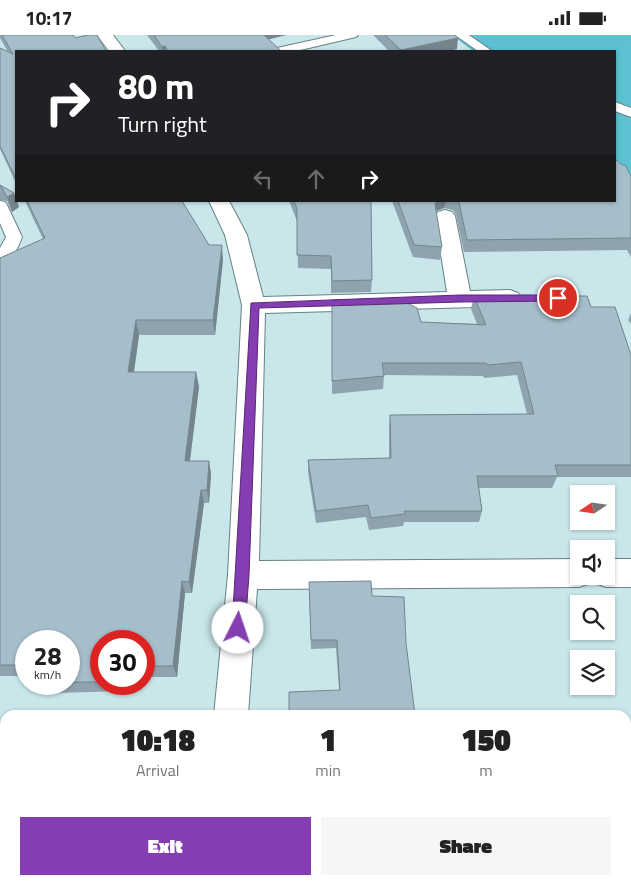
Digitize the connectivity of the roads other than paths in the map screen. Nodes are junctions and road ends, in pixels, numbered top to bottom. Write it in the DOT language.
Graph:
graph roads {
  1 [pos="105,35"];
  2 [pos="352,35"];
  3 [pos="461,35"];
  4 [pos="116,50"];
  5 [pos="285,50"];
  6 [pos="484,50"];
  7 [pos="616,106"];
  8 [pos="631,113"];
  9 [pos="220,202"];
  10 [pos="0,205"];
  11 [pos="445,216"];
  12 [pos="0,256"];
  13 [pos="529,298"];
  14 [pos="460,299"];
  15 [pos="254,305"];
  16 [pos="570,573"];
  17 [pos="615,573"];
  18 [pos="631,573"];
  19 [pos="243,575"];
  20 [pos="231,710"];
  1 -- 4 [label="street"];
  2 -- 5 [label="lane"];
  3 -- 6 [label="lane"];
  7 -- 8 [label="lane"];
  9 -- 15 [label="street"];
  10 -- 12 [label="lane"];
  11 -- 14 [label="street"];
  13 -- 14 [label="street"];
  14 -- 15 [label="street"];
  15 -- 19 [label="street"];
  16 -- 19 [label="street"];
  17 -- 18 [label="street"];
  19 -- 20 [label="street"];
}
